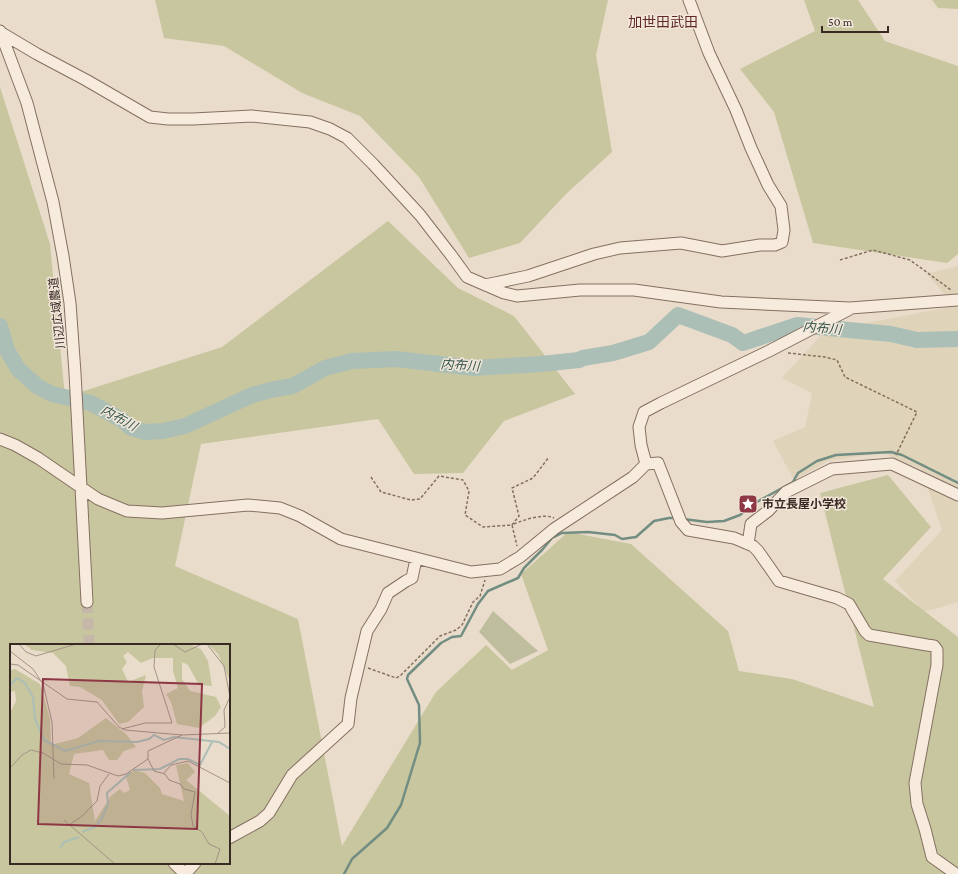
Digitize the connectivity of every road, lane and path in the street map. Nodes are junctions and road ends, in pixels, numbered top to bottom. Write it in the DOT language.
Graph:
graph roads {
  1 [pos="689,0"];
  2 [pos="0,32"];
  3 [pos="840,260"];
  4 [pos="484,285"];
  5 [pos="958,300"];
  6 [pos="850,308"];
  7 [pos="768,351"];
  8 [pos="0,439"];
  9 [pos="549,458"];
  10 [pos="646,464"];
  11 [pos="892,464"];
  12 [pos="371,477"];
  13 [pos="81,488"];
  14 [pos="958,495"];
  15 [pos="563,523"];
  16 [pos="512,525"];
  17 [pos="748,544"];
  18 [pos="520,557"];
  19 [pos="416,559"];
  20 [pos="488,571"];
  21 [pos="87,602"];
  22 [pos="358,664"];
  23 [pos="230,837"];
  24 [pos="175,864"];
  25 [pos="194,864"];
  26 [pos="185,874"];
  27 [pos="956,874"];
  1 -- 4 [label="street"];
  2 -- 4 [label="street"];
  2 -- 13 [label="street, 川辺広域農道"];
  3 -- 5 [label="path"];
  4 -- 6 [label="street"];
  5 -- 6 [label="street"];
  6 -- 7 [label="street"];
  7 -- 10 [label="street"];
  7 -- 11 [label="path"];
  8 -- 13 [label="street"];
  9 -- 16 [label="path"];
  10 -- 15 [label="street"];
  10 -- 17 [label="street"];
  11 -- 14 [label="street"];
  11 -- 17 [label="street"];
  12 -- 16 [label="path"];
  13 -- 19 [label="street"];
  13 -- 21 [label="street, 川辺広域農道"];
  15 -- 16 [label="path"];
  15 -- 18 [label="street"];
  16 -- 18 [label="path"];
  17 -- 27 [label="street"];
  18 -- 20 [label="street"];
  19 -- 20 [label="street"];
  19 -- 22 [label="street"];
  20 -- 22 [label="path"];
  22 -- 23 [label="street"];
  24 -- 26 [label="street"];
  25 -- 26 [label="street"];
}
